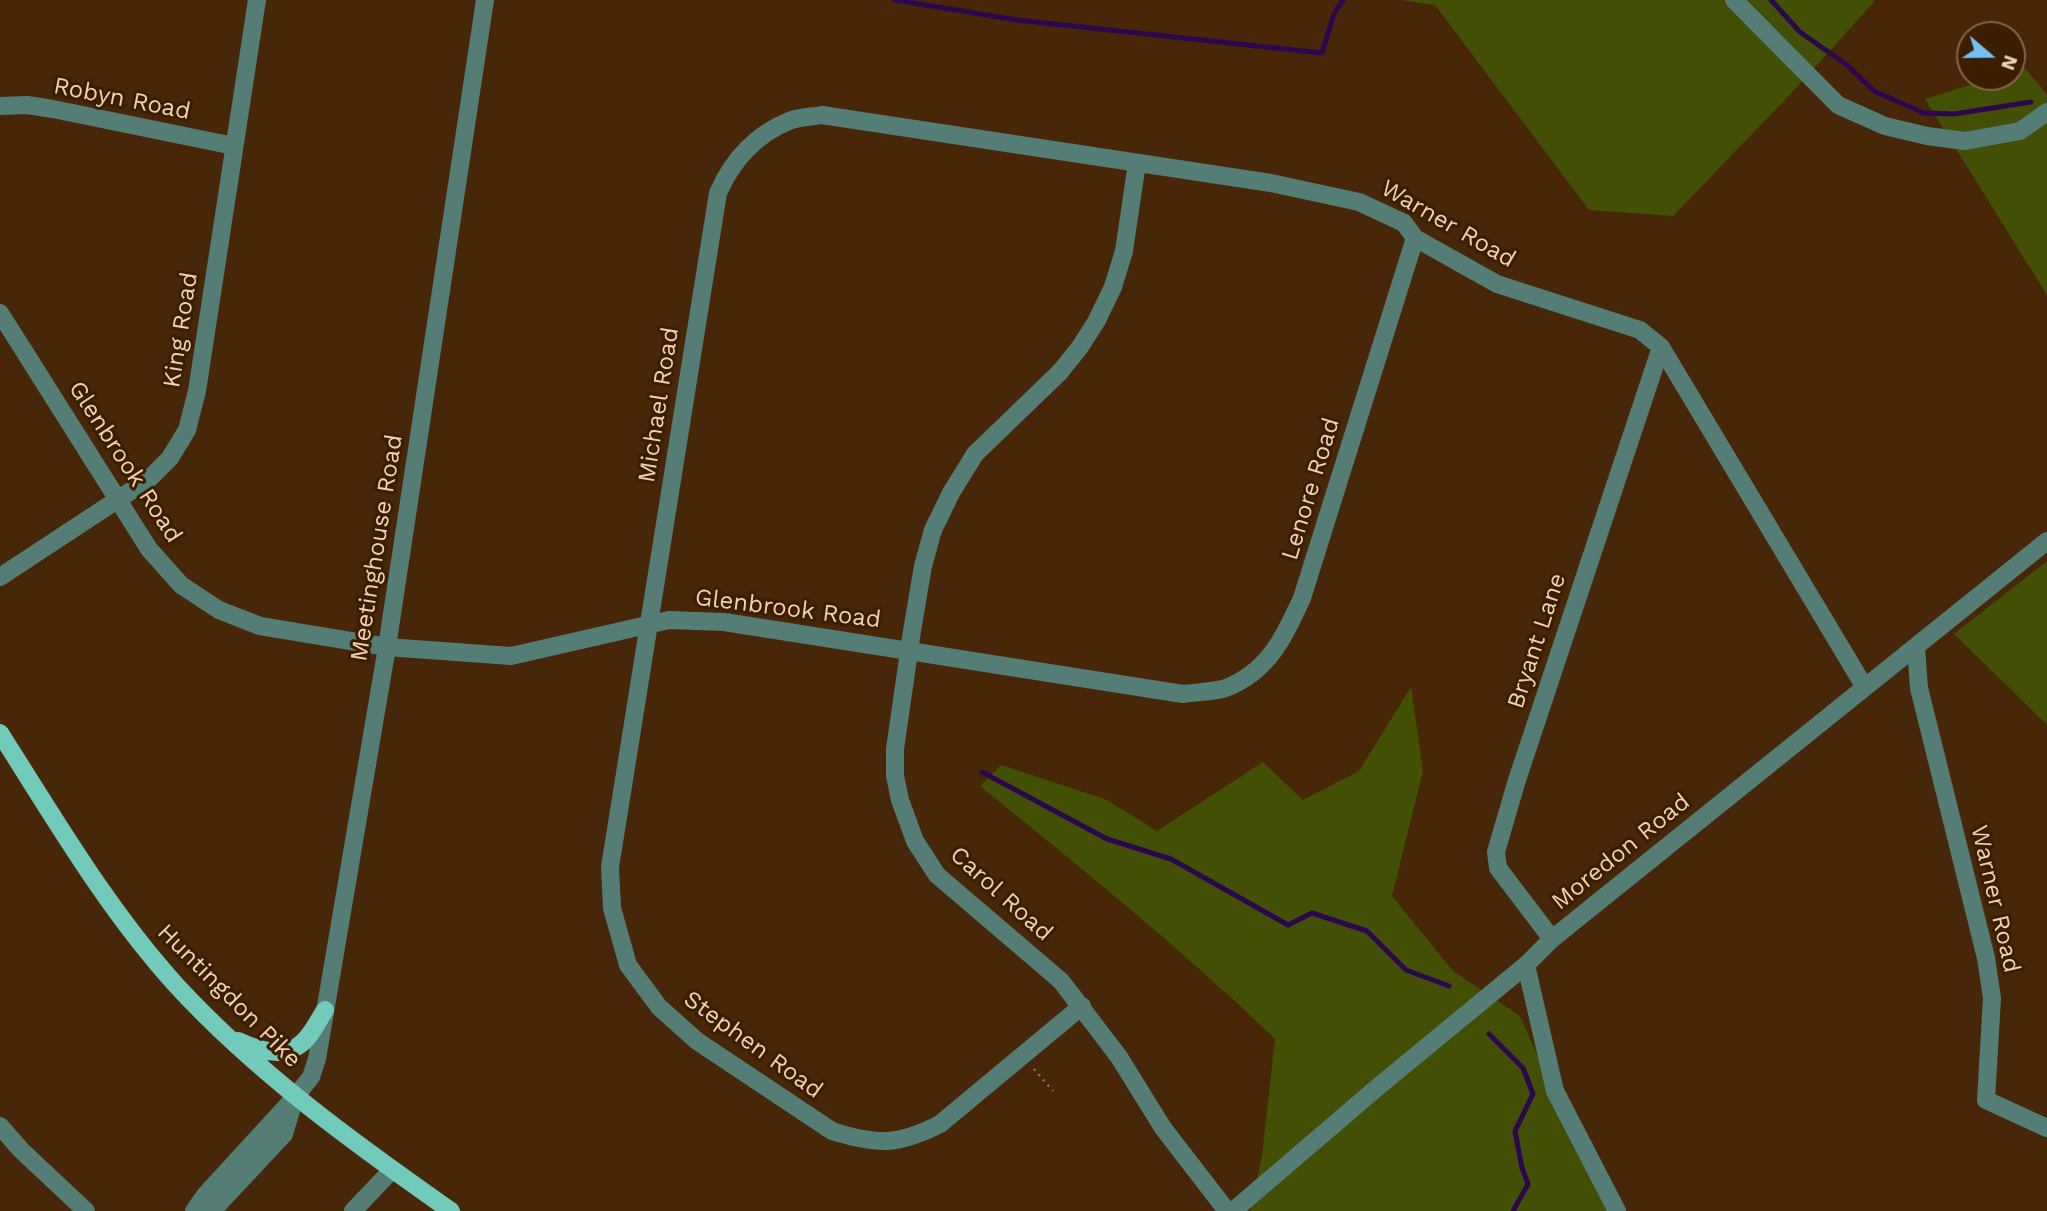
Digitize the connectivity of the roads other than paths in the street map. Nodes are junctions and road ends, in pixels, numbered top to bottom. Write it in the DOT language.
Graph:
graph roads {
  1 [pos="257,0"];
  2 [pos="485,0"];
  3 [pos="1734,0"];
  4 [pos="0,106"];
  5 [pos="2047,112"];
  6 [pos="234,146"];
  7 [pos="1137,163"];
  8 [pos="718,193"];
  9 [pos="1415,238"];
  10 [pos="0,313"];
  11 [pos="1661,346"];
  12 [pos="118,500"];
  13 [pos="2047,541"];
  14 [pos="0,577"];
  15 [pos="649,625"];
  16 [pos="1916,647"];
  17 [pos="387,648"];
  18 [pos="909,650"];
  19 [pos="1864,686"];
  20 [pos="1183,694"];
  21 [pos="0,733"];
  22 [pos="1552,939"];
  23 [pos="1526,965"];
  24 [pos="1082,1006"];
  25 [pos="325,1010"];
  26 [pos="225,1034"];
  27 [pos="295,1097"];
  28 [pos="0,1126"];
  29 [pos="2047,1128"];
  30 [pos="392,1170"];
  31 [pos="86,1211"];
  32 [pos="194,1211"];
  33 [pos="212,1211"];
  34 [pos="353,1211"];
  35 [pos="451,1211"];
  36 [pos="1227,1211"];
  37 [pos="1233,1211"];
  38 [pos="1617,1211"];
  1 -- 6 [label="street, King Road"];
  2 -- 17 [label="street, Meetinghouse Road"];
  3 -- 5 [label="street"];
  4 -- 6 [label="street, Robyn Road"];
  6 -- 12 [label="street, King Road"];
  7 -- 8 [label="street, Warner Road"];
  7 -- 9 [label="street, Warner Road"];
  7 -- 18 [label="street, Carol Road"];
  8 -- 15 [label="street, Michael Road"];
  9 -- 11 [label="street, Warner Road"];
  9 -- 20 [label="street, Lenore Road"];
  10 -- 12 [label="street, Glenbrook Road"];
  11 -- 19 [label="street, Warner Road"];
  11 -- 22 [label="street, Bryant Lane"];
  12 -- 14 [label="street, King Road"];
  12 -- 17 [label="street, Glenbrook Road"];
  13 -- 16 [label="street, Moredon Road"];
  15 -- 17 [label="street, Glenbrook Road"];
  15 -- 18 [label="street, Glenbrook Road"];
  15 -- 24 [label="street, Stephen Road"];
  16 -- 19 [label="street, Moredon Road"];
  16 -- 29 [label="street, Warner Road"];
  17 -- 25 [label="street, Meetinghouse Road"];
  18 -- 20 [label="street, Glenbrook Road"];
  18 -- 24 [label="street, Carol Road"];
  19 -- 22 [label="street, Moredon Road"];
  21 -- 26 [label="main road, Huntingdon Pike"];
  22 -- 23 [label="street, Moredon Road"];
  23 -- 37 [label="street, Moredon Road"];
  23 -- 38 [label="street"];
  24 -- 36 [label="street, Carol Road"];
  25 -- 26 [label="main road"];
  25 -- 27 [label="street, Meetinghouse Road"];
  26 -- 27 [label="main road, Huntingdon Pike"];
  27 -- 30 [label="main road, Huntingdon Pike"];
  27 -- 32 [label="street"];
  27 -- 33 [label="street"];
  28 -- 31 [label="street"];
  30 -- 34 [label="street"];
  30 -- 35 [label="main road, Huntingdon Pike"];
}
